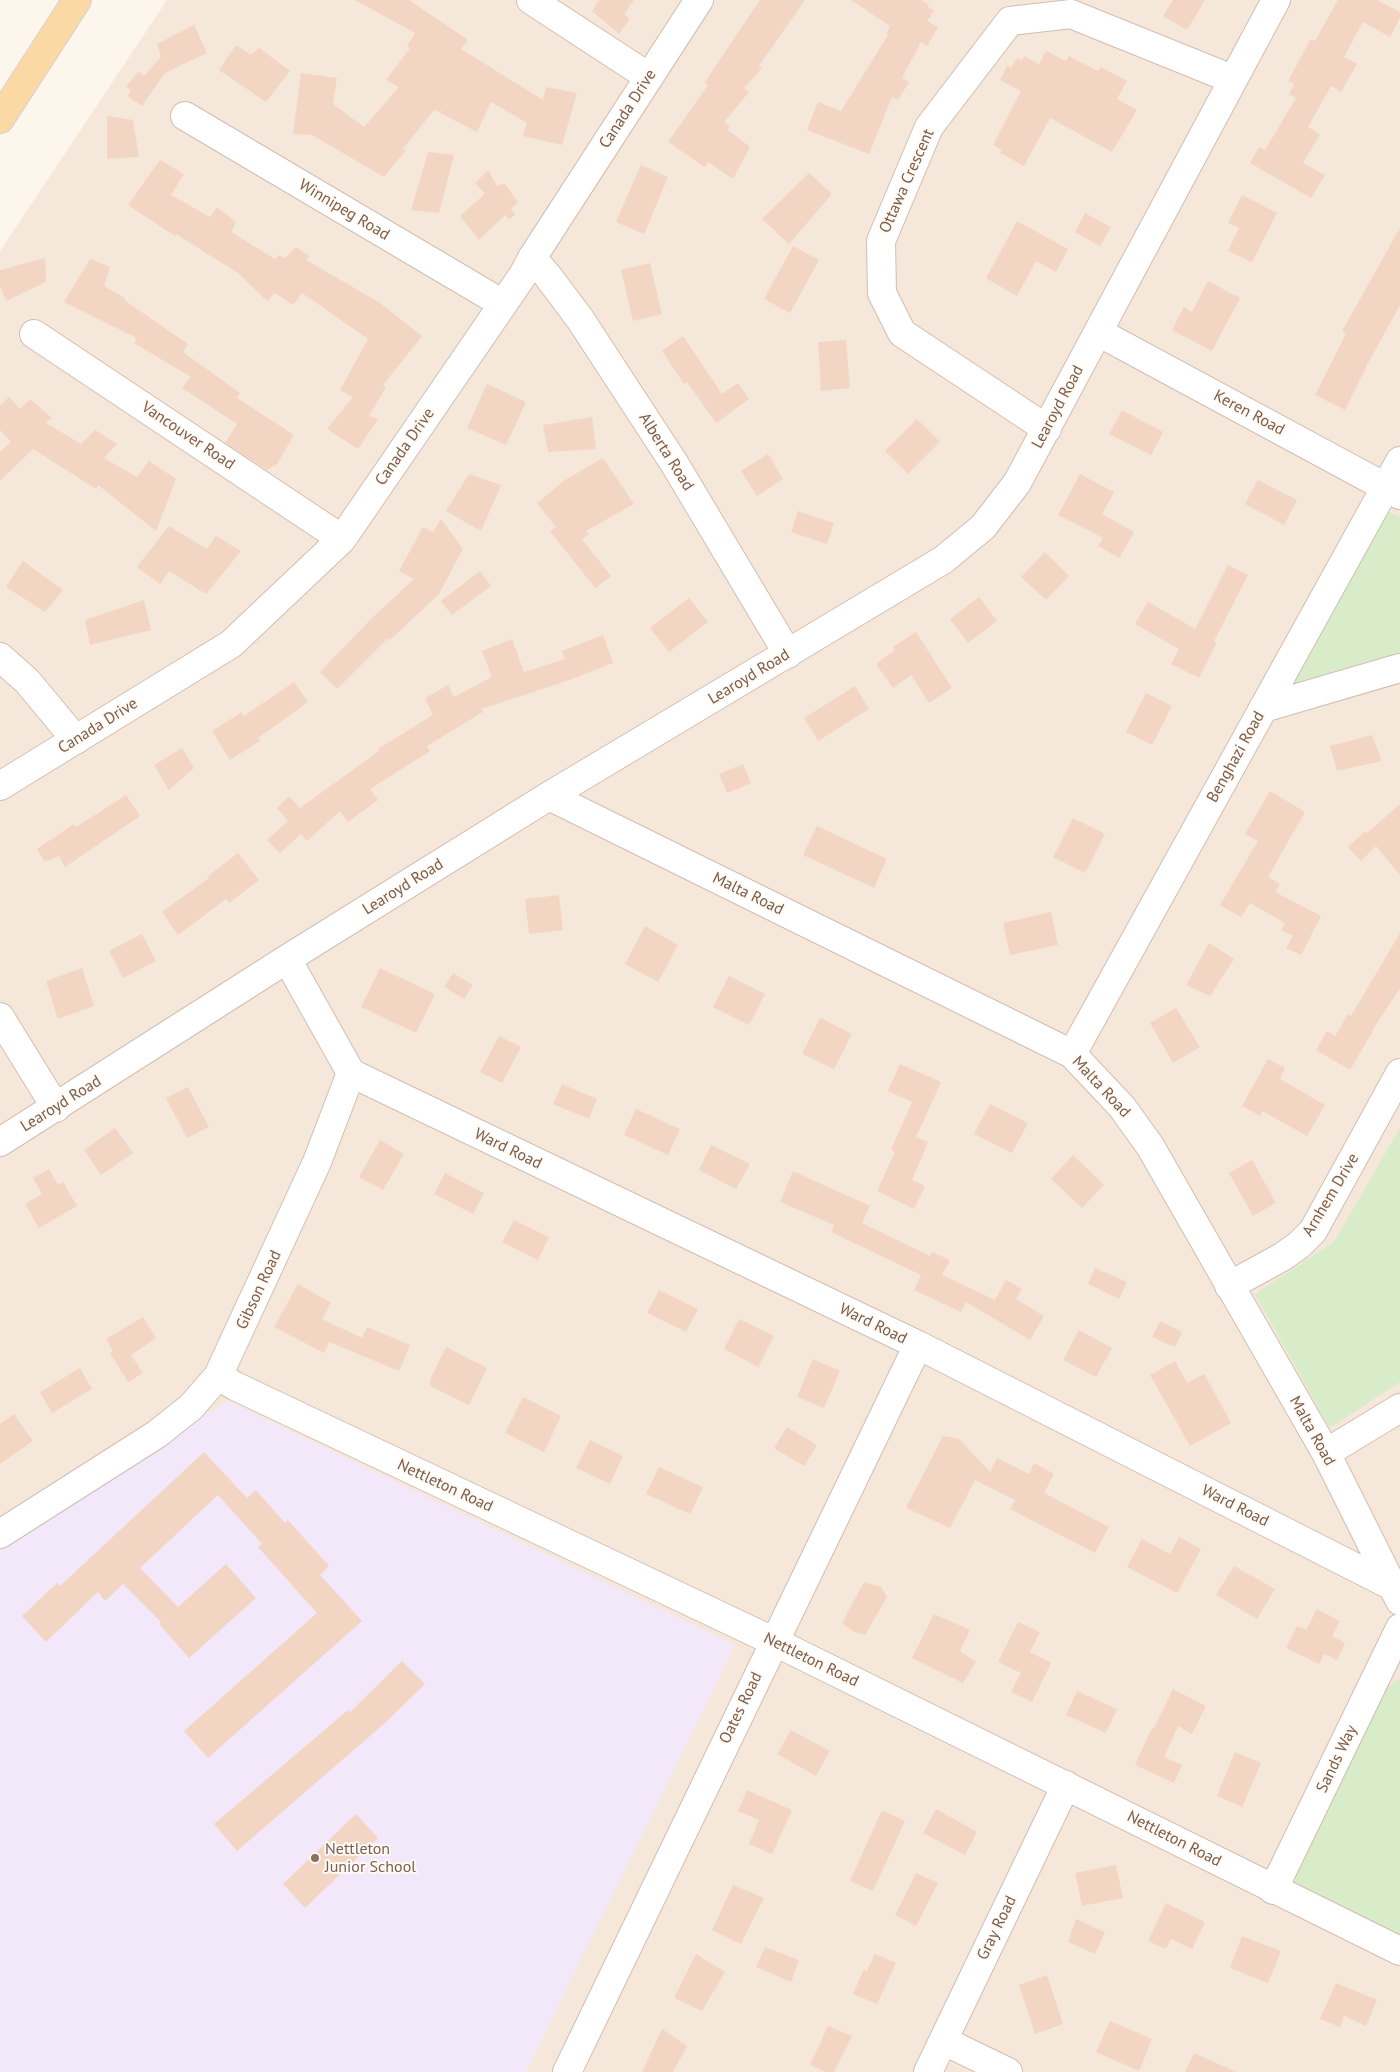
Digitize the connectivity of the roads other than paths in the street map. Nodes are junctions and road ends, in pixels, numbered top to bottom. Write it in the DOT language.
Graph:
graph roads {
  1 [pos="77,0"];
  2 [pos="531,0"];
  3 [pos="699,0"];
  4 [pos="1276,0"];
  5 [pos="650,77"];
  6 [pos="1232,79"];
  7 [pos="185,116"];
  8 [pos="0,119"];
  9 [pos="532,258"];
  10 [pos="504,304"];
  11 [pos="1098,332"];
  12 [pos="34,334"];
  13 [pos="1047,428"];
  14 [pos="1400,460"];
  15 [pos="1393,491"];
  16 [pos="342,539"];
  17 [pos="788,654"];
  18 [pos="0,657"];
  19 [pos="1400,668"];
  20 [pos="1263,708"];
  21 [pos="76,740"];
  22 [pos="0,786"];
  23 [pos="548,796"];
  24 [pos="287,959"];
  25 [pos="0,1017"];
  26 [pos="1072,1054"];
  27 [pos="350,1073"];
  28 [pos="1400,1073"];
  29 [pos="56,1108"];
  30 [pos="0,1142"];
  31 [pos="1229,1286"];
  32 [pos="918,1345"];
  33 [pos="218,1376"];
  34 [pos="1400,1408"];
  35 [pos="1326,1453"];
  36 [pos="0,1534"];
  37 [pos="1395,1593"];
  38 [pos="1400,1628"];
  39 [pos="773,1641"];
  40 [pos="1066,1785"];
  41 [pos="1273,1890"];
  42 [pos="1400,1951"];
  43 [pos="944,2041"];
  44 [pos="567,2072"];
  45 [pos="928,2072"];
  46 [pos="1008,2072"];
  1 -- 8 [label="main road"];
  2 -- 5 [label="street"];
  3 -- 5 [label="street, Canada Drive"];
  4 -- 6 [label="street, Learoyd Road"];
  5 -- 9 [label="street, Canada Drive"];
  6 -- 11 [label="street, Learoyd Road"];
  6 -- 13 [label="street, Ottawa Crescent"];
  7 -- 10 [label="street, Winnipeg Road"];
  9 -- 10 [label="street, Canada Drive"];
  9 -- 17 [label="street, Alberta Road"];
  10 -- 16 [label="street, Canada Drive"];
  11 -- 13 [label="street, Learoyd Road"];
  11 -- 15 [label="street, Keren Road"];
  12 -- 16 [label="street, Vancouver Road"];
  13 -- 17 [label="street, Learoyd Road"];
  14 -- 15 [label="street, Benghazi Road"];
  15 -- 20 [label="street, Benghazi Road"];
  16 -- 21 [label="street, Canada Drive"];
  17 -- 23 [label="street, Learoyd Road"];
  18 -- 21 [label="street"];
  19 -- 20 [label="street"];
  20 -- 26 [label="street, Benghazi Road"];
  21 -- 22 [label="street, Canada Drive"];
  23 -- 24 [label="street, Learoyd Road"];
  23 -- 26 [label="street, Malta Road"];
  24 -- 27 [label="street"];
  24 -- 29 [label="street, Learoyd Road"];
  25 -- 29 [label="street"];
  26 -- 31 [label="street, Malta Road"];
  27 -- 32 [label="street, Ward Road"];
  27 -- 33 [label="street, Gibson Road"];
  28 -- 31 [label="street, Arnhem Drive"];
  29 -- 30 [label="street, Learoyd Road"];
  31 -- 35 [label="street, Malta Road"];
  32 -- 37 [label="street, Ward Road"];
  32 -- 39 [label="street, Oates Road"];
  33 -- 36 [label="street, Gibson Road"];
  33 -- 39 [label="street, Nettleton Road"];
  34 -- 35 [label="street"];
  35 -- 37 [label="street, Malta Road"];
  38 -- 41 [label="street, Sands Way"];
  39 -- 40 [label="street, Nettleton Road"];
  39 -- 44 [label="street, Oates Road"];
  40 -- 41 [label="street, Nettleton Road"];
  40 -- 43 [label="street, Gray Road"];
  41 -- 42 [label="street, Nettleton Road"];
  43 -- 45 [label="street, Gray Road"];
  43 -- 46 [label="street"];
}
